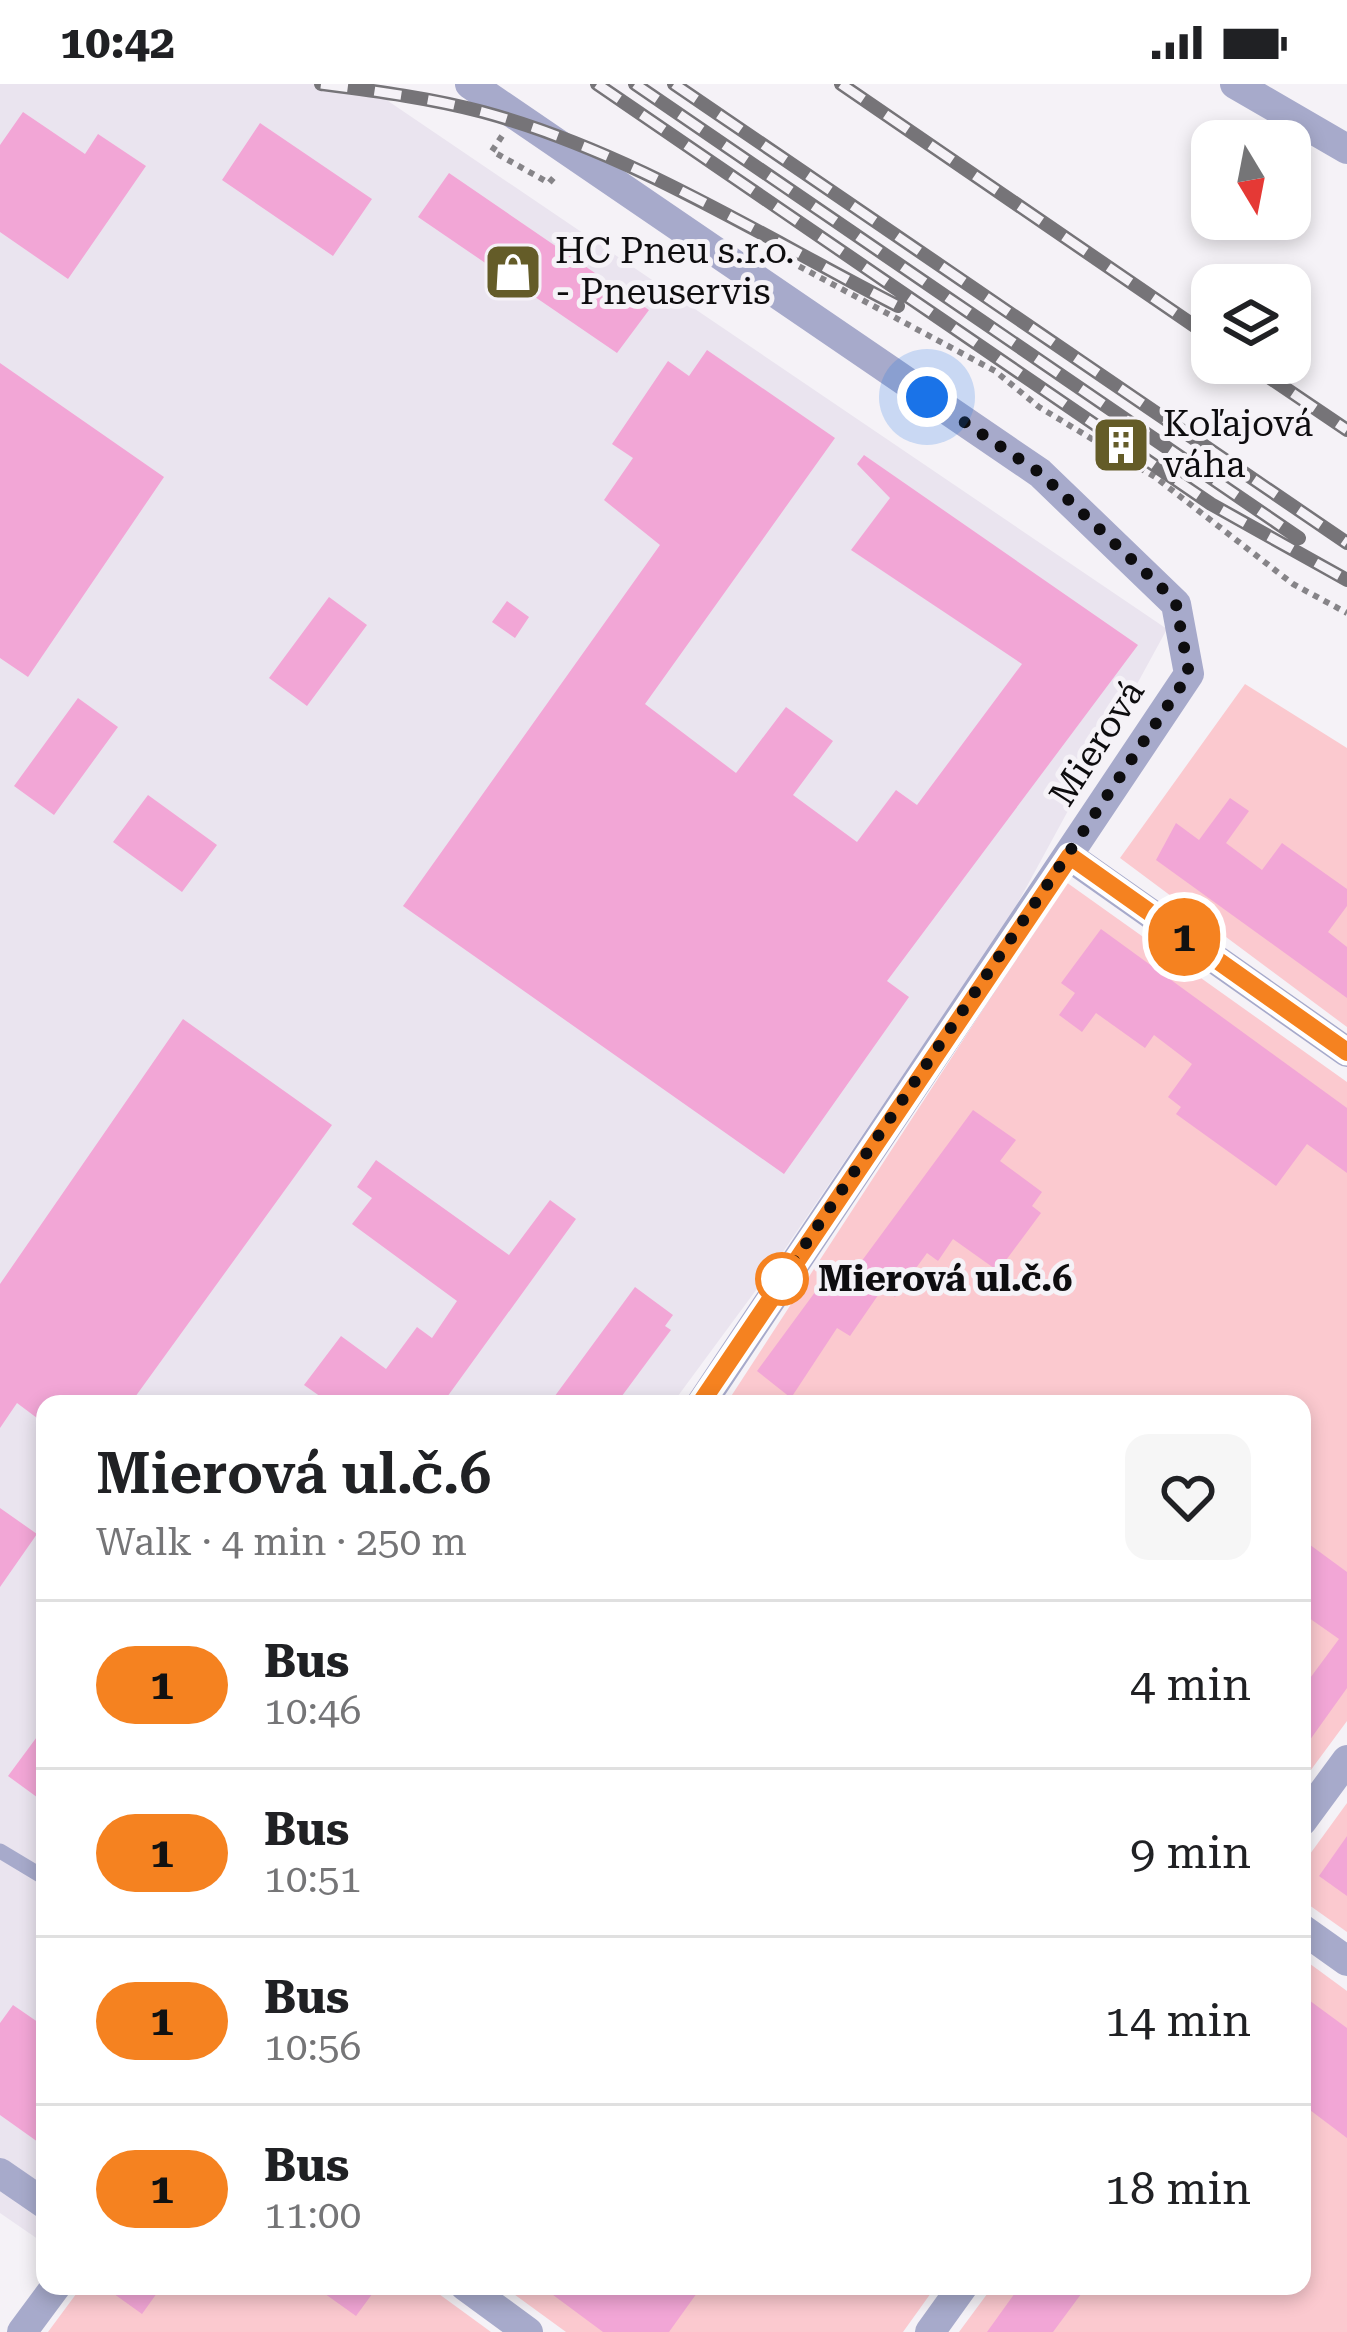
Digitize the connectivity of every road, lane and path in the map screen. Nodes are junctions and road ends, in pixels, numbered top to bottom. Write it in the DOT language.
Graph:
graph roads {
  1 [pos="470,84"];
  2 [pos="1235,84"];
  3 [pos="1347,149"];
  4 [pos="492,151"];
  5 [pos="549,184"];
  6 [pos="776,255"];
  7 [pos="1347,613"];
  8 [pos="1070,856"];
  9 [pos="1347,1052"];
  10 [pos="706,1395"];
  11 [pos="1347,1760"];
  12 [pos="1311,1809"];
  13 [pos="0,1851"];
  14 [pos="36,1873"];
  15 [pos="1311,1935"];
  16 [pos="1347,1961"];
  17 [pos="0,2174"];
  18 [pos="36,2198"];
  19 [pos="49,2295"];
  20 [pos="477,2295"];
  21 [pos="957,2295"];
  22 [pos="22,2332"];
  23 [pos="528,2332"];
  24 [pos="930,2332"];
  1 -- 8 [label="street, Mierová"];
  2 -- 3 [label="street"];
  4 -- 5 [label="path"];
  6 -- 7 [label="path"];
  8 -- 9 [label="street"];
  8 -- 10 [label="street, Mierová"];
  11 -- 12 [label="street"];
  13 -- 14 [label="lane"];
  15 -- 16 [label="street"];
  17 -- 18 [label="street"];
  19 -- 22 [label="street"];
  20 -- 23 [label="street"];
  21 -- 24 [label="street"];
}
